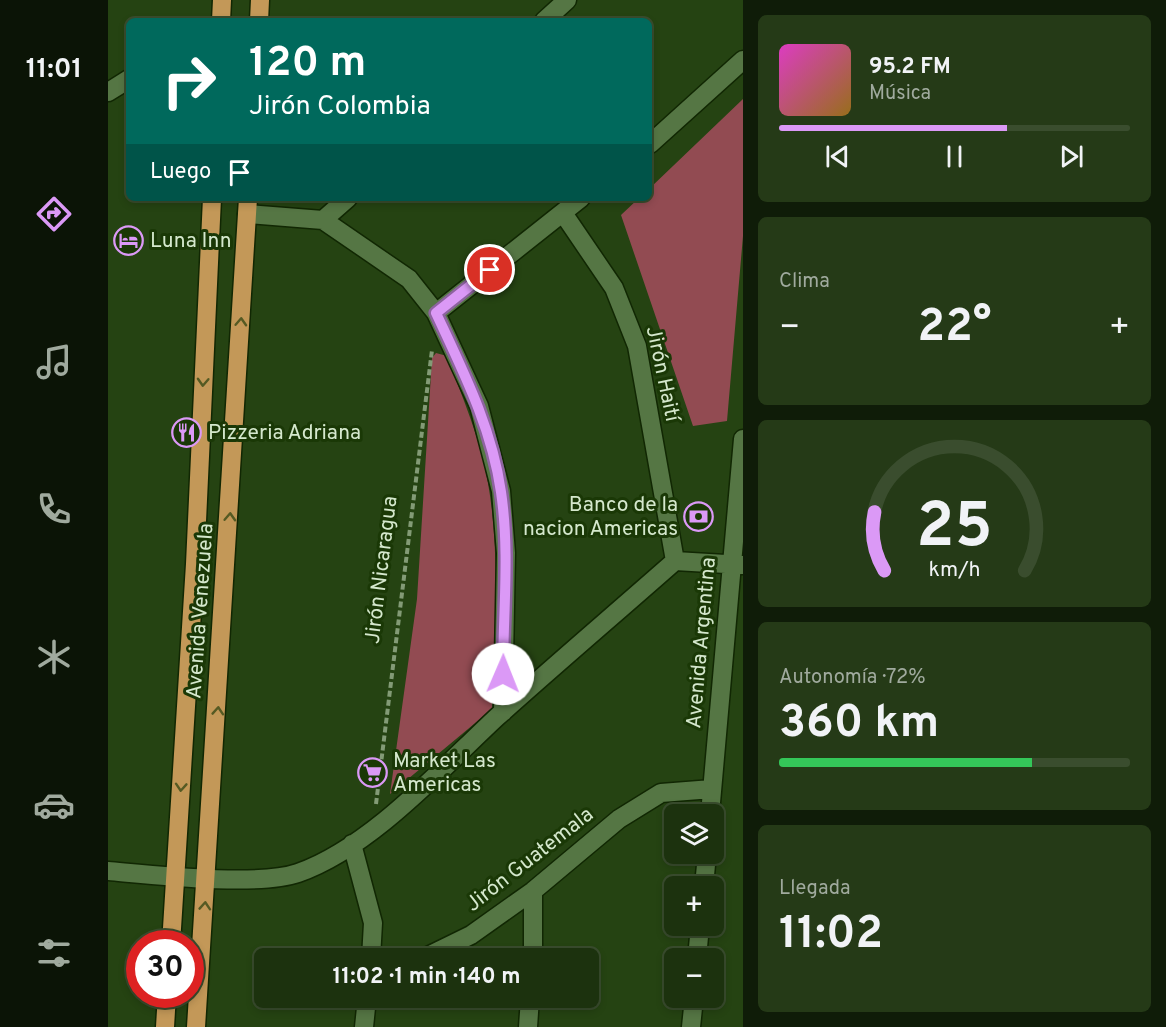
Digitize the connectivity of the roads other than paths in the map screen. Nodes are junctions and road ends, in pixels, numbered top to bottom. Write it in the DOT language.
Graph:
graph roads {
  1 [pos="222,0"];
  2 [pos="260,0"];
  3 [pos="567,0"];
  4 [pos="221,18"];
  5 [pos="259,18"];
  6 [pos="547,18"];
  7 [pos="743,60"];
  8 [pos="126,82"];
  9 [pos="108,92"];
  10 [pos="652,142"];
  11 [pos="212,201"];
  12 [pos="345,201"];
  13 [pos="577,201"];
  14 [pos="248,206"];
  15 [pos="563,213"];
  16 [pos="323,220"];
  17 [pos="436,313"];
  18 [pos="743,439"];
  19 [pos="675,561"];
  20 [pos="737,564"];
  21 [pos="502,712"];
  22 [pos="712,789"];
  23 [pos="711,804"];
  24 [pos="352,844"];
  25 [pos="108,871"];
  26 [pos="176,875"];
  27 [pos="207,877"];
  28 [pos="533,891"];
  29 [pos="172,930"];
  30 [pos="373,948"];
  31 [pos="444,948"];
  32 [pos="533,948"];
  33 [pos="166,1008"];
  34 [pos="366,1008"];
  35 [pos="529,1008"];
  36 [pos="693,1008"];
  37 [pos="165,1027"];
  38 [pos="196,1027"];
  39 [pos="364,1027"];
  40 [pos="528,1027"];
  41 [pos="691,1027"];
  1 -- 4 [label="highway"];
  2 -- 5 [label="highway"];
  3 -- 6 [label="street"];
  7 -- 10 [label="street"];
  8 -- 9 [label="street"];
  11 -- 26 [label="highway, Avenida Venezuela, one-way"];
  12 -- 16 [label="street"];
  13 -- 15 [label="street"];
  14 -- 16 [label="street"];
  27 -- 14 [label="highway, Avenida Venezuela, one-way"];
  15 -- 17 [label="street"];
  15 -- 19 [label="street, Jirón Haití"];
  16 -- 17 [label="street"];
  17 -- 21 [label="street"];
  18 -- 20 [label="street, Avenida Argentina"];
  19 -- 20 [label="street"];
  19 -- 21 [label="street"];
  20 -- 22 [label="street, Avenida Argentina"];
  21 -- 24 [label="street"];
  22 -- 23 [label="street, Avenida Argentina"];
  22 -- 28 [label="street, Jirón Guatemala"];
  24 -- 27 [label="street"];
  24 -- 30 [label="street"];
  25 -- 26 [label="street"];
  26 -- 27 [label="street"];
  26 -- 29 [label="highway, Avenida Venezuela"];
  38 -- 27 [label="highway, Avenida Venezuela, one-way"];
  28 -- 31 [label="street, Jirón Guatemala"];
  28 -- 32 [label="street"];
  33 -- 37 [label="highway"];
  34 -- 39 [label="street"];
  35 -- 40 [label="street"];
  36 -- 41 [label="street"];
}
